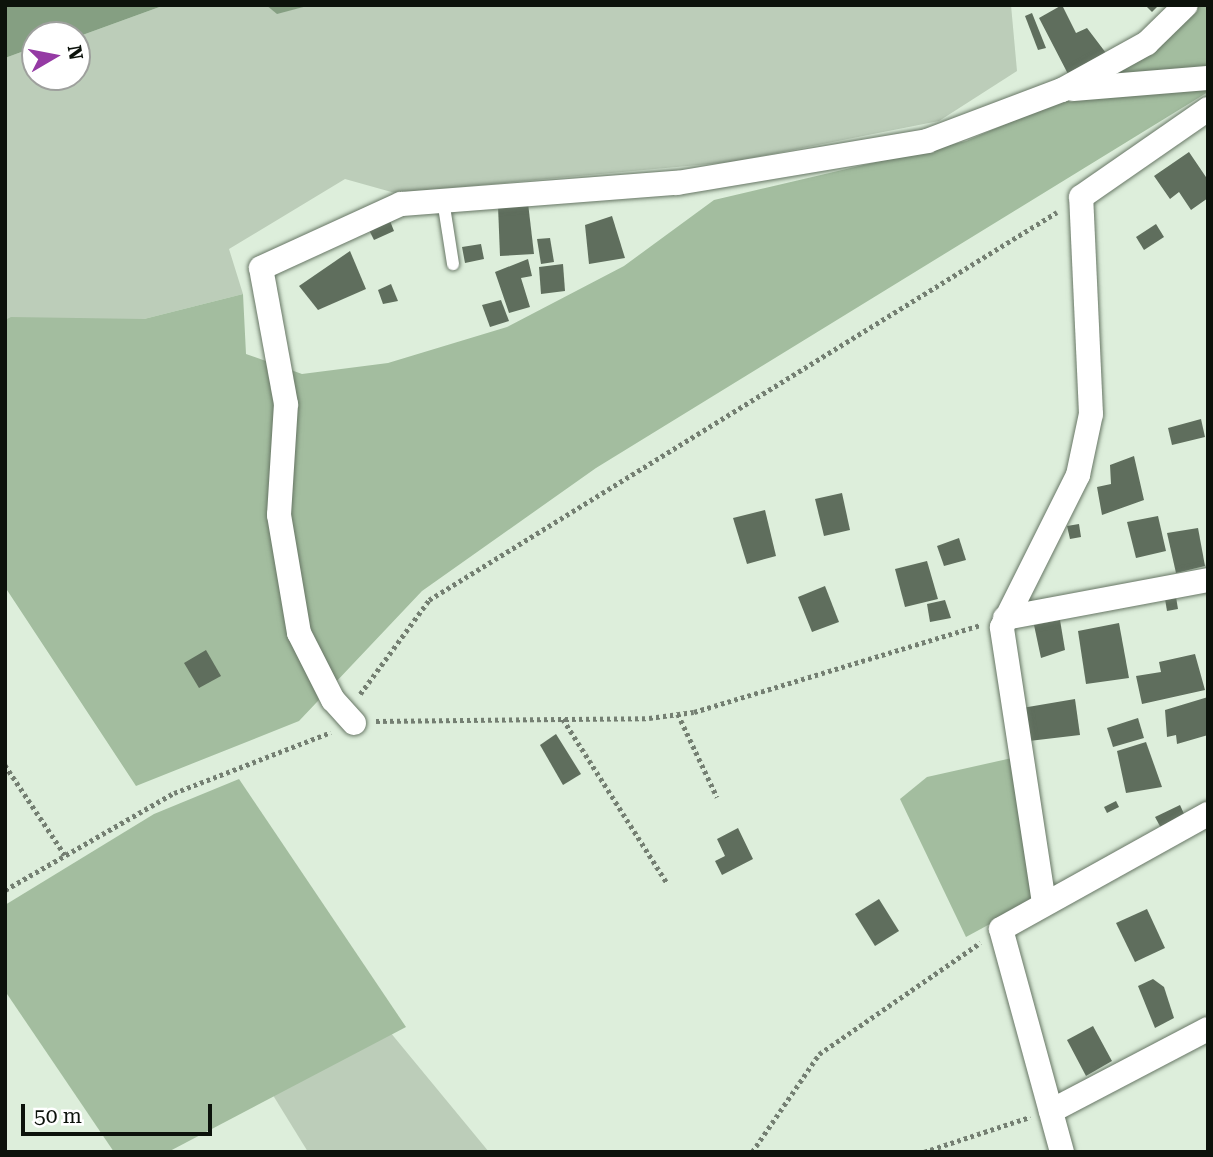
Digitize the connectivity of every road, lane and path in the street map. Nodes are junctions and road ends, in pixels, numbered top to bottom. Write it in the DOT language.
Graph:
graph roads {
  1 [pos="1186,5"];
  2 [pos="1208,78"];
  3 [pos="1062,90"];
  4 [pos="1208,109"];
  5 [pos="1081,197"];
  6 [pos="443,200"];
  7 [pos="453,264"];
  8 [pos="1208,580"];
  9 [pos="1006,618"];
  10 [pos="678,714"];
  11 [pos="562,718"];
  12 [pos="354,723"];
  13 [pos="5,765"];
  14 [pos="717,797"];
  15 [pos="1208,814"];
  16 [pos="65,855"];
  17 [pos="667,883"];
  18 [pos="5,890"];
  19 [pos="1044,903"];
  20 [pos="1001,929"];
  21 [pos="1208,1029"];
  22 [pos="1051,1111"];
  23 [pos="752,1152"];
  24 [pos="924,1152"];
  25 [pos="1062,1152"];
  1 -- 3 [label="street"];
  2 -- 3 [label="street"];
  3 -- 6 [label="street"];
  4 -- 5 [label="street"];
  5 -- 9 [label="street"];
  5 -- 12 [label="path"];
  6 -- 7 [label="lane"];
  6 -- 12 [label="street"];
  8 -- 9 [label="street"];
  9 -- 10 [label="path"];
  9 -- 19 [label="street"];
  10 -- 11 [label="path"];
  10 -- 14 [label="path"];
  11 -- 12 [label="path"];
  11 -- 17 [label="path"];
  12 -- 16 [label="path"];
  13 -- 16 [label="path"];
  15 -- 19 [label="street"];
  16 -- 18 [label="path"];
  19 -- 20 [label="street"];
  20 -- 22 [label="street"];
  20 -- 23 [label="path"];
  21 -- 22 [label="street"];
  22 -- 24 [label="path"];
  22 -- 25 [label="street"];
}
